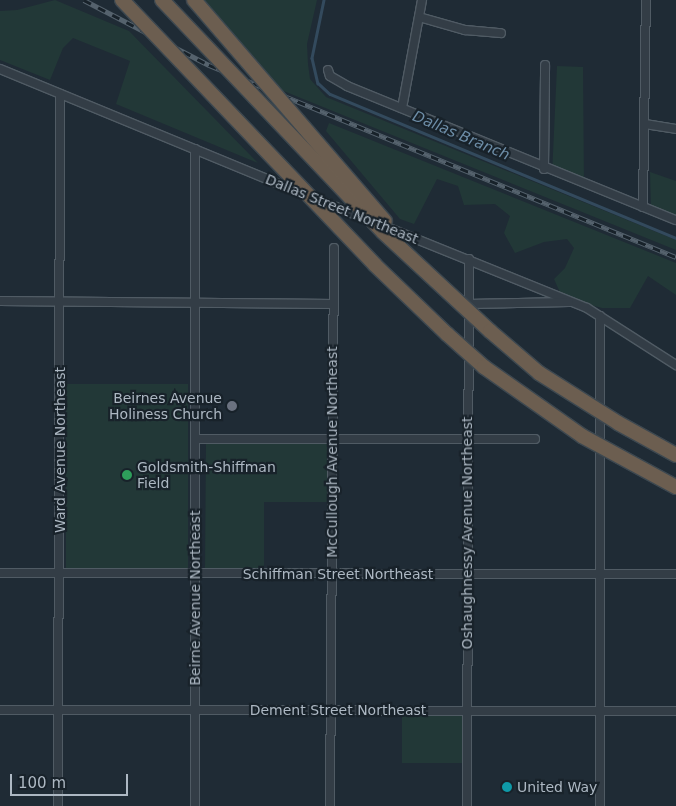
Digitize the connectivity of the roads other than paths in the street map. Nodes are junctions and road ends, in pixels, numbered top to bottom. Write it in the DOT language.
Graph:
graph roads {
  1 [pos="122,0"];
  2 [pos="162,0"];
  3 [pos="194,0"];
  4 [pos="422,0"];
  5 [pos="646,0"];
  6 [pos="419,17"];
  7 [pos="501,32"];
  8 [pos="545,65"];
  9 [pos="0,69"];
  10 [pos="328,70"];
  11 [pos="60,94"];
  12 [pos="402,108"];
  13 [pos="645,124"];
  14 [pos="676,129"];
  15 [pos="195,150"];
  16 [pos="544,168"];
  17 [pos="644,207"];
  18 [pos="676,220"];
  19 [pos="334,248"];
  20 [pos="469,259"];
  21 [pos="446,292"];
  22 [pos="0,301"];
  23 [pos="61,301"];
  24 [pos="195,302"];
  25 [pos="574,302"];
  26 [pos="333,304"];
  27 [pos="468,304"];
  28 [pos="600,316"];
  29 [pos="676,365"];
  30 [pos="332,438"];
  31 [pos="467,438"];
  32 [pos="195,439"];
  33 [pos="535,439"];
  34 [pos="676,454"];
  35 [pos="676,487"];
  36 [pos="0,573"];
  37 [pos="59,574"];
  38 [pos="195,574"];
  39 [pos="331,574"];
  40 [pos="466,574"];
  41 [pos="599,574"];
  42 [pos="676,574"];
  43 [pos="194,709"];
  44 [pos="0,710"];
  45 [pos="58,710"];
  46 [pos="330,710"];
  47 [pos="467,710"];
  48 [pos="600,711"];
  49 [pos="676,711"];
  50 [pos="58,806"];
  51 [pos="194,806"];
  52 [pos="330,806"];
  53 [pos="467,806"];
  54 [pos="600,806"];
  1 -- 35 [label="highway, bridge"];
  2 -- 21 [label="highway, bridge"];
  3 -- 21 [label="highway, bridge"];
  4 -- 6 [label="street"];
  5 -- 13 [label="street"];
  6 -- 7 [label="street"];
  6 -- 12 [label="street"];
  8 -- 16 [label="street"];
  9 -- 11 [label="street, Dallas Street Northeast"];
  10 -- 12 [label="street"];
  11 -- 15 [label="street, Dallas Street Northeast"];
  11 -- 23 [label="street, Ward Avenue Northeast"];
  12 -- 16 [label="street"];
  13 -- 14 [label="street"];
  13 -- 17 [label="street"];
  15 -- 20 [label="street, Dallas Street Northeast"];
  15 -- 24 [label="street, Beirne Avenue Northeast"];
  16 -- 17 [label="street"];
  17 -- 18 [label="street"];
  19 -- 26 [label="street, McCullough Avenue Northeast"];
  20 -- 25 [label="street, Dallas Street Northeast"];
  20 -- 27 [label="street, Oshaughnessy Avenue Northeast"];
  21 -- 34 [label="highway, bridge"];
  22 -- 23 [label="street"];
  23 -- 24 [label="street"];
  23 -- 37 [label="street, Ward Avenue Northeast"];
  24 -- 26 [label="street"];
  24 -- 32 [label="street, Beirne Avenue Northeast"];
  25 -- 27 [label="street"];
  25 -- 28 [label="street, Dallas Street Northeast"];
  26 -- 30 [label="street, McCullough Avenue Northeast"];
  27 -- 31 [label="street, Oshaughnessy Avenue Northeast"];
  28 -- 29 [label="street, Dallas Street Northeast"];
  28 -- 41 [label="street"];
  30 -- 31 [label="street"];
  30 -- 32 [label="street"];
  30 -- 39 [label="street, McCullough Avenue Northeast"];
  31 -- 33 [label="street"];
  31 -- 40 [label="street, Oshaughnessy Avenue Northeast"];
  32 -- 38 [label="street, Beirne Avenue Northeast"];
  36 -- 37 [label="street, Schiffman Street Northeast"];
  37 -- 38 [label="street, Schiffman Street Northeast"];
  37 -- 45 [label="street, Ward Avenue Northeast"];
  38 -- 39 [label="street, Schiffman Street Northeast"];
  38 -- 43 [label="street, Beirne Avenue Northeast"];
  39 -- 40 [label="street, Schiffman Street Northeast"];
  39 -- 46 [label="street, McCullough Avenue Northeast"];
  40 -- 41 [label="street, Schiffman Street Northeast"];
  40 -- 47 [label="street, Oshaughnessy Avenue Northeast"];
  41 -- 42 [label="street, Schiffman Street Northeast"];
  41 -- 48 [label="street"];
  43 -- 45 [label="street, Dement Street Northeast"];
  43 -- 46 [label="street, Dement Street Northeast"];
  43 -- 51 [label="street, Beirne Avenue Northeast"];
  44 -- 45 [label="street, Dement Street Northeast"];
  45 -- 50 [label="street, Ward Avenue Northeast"];
  46 -- 47 [label="street, Dement Street Northeast"];
  46 -- 52 [label="street, McCullough Avenue Northeast"];
  47 -- 48 [label="street, Dement Street Northeast"];
  47 -- 53 [label="street, Oshaughnessy Avenue Northeast"];
  48 -- 49 [label="street, Dement Street Northeast"];
  48 -- 54 [label="street"];
}
